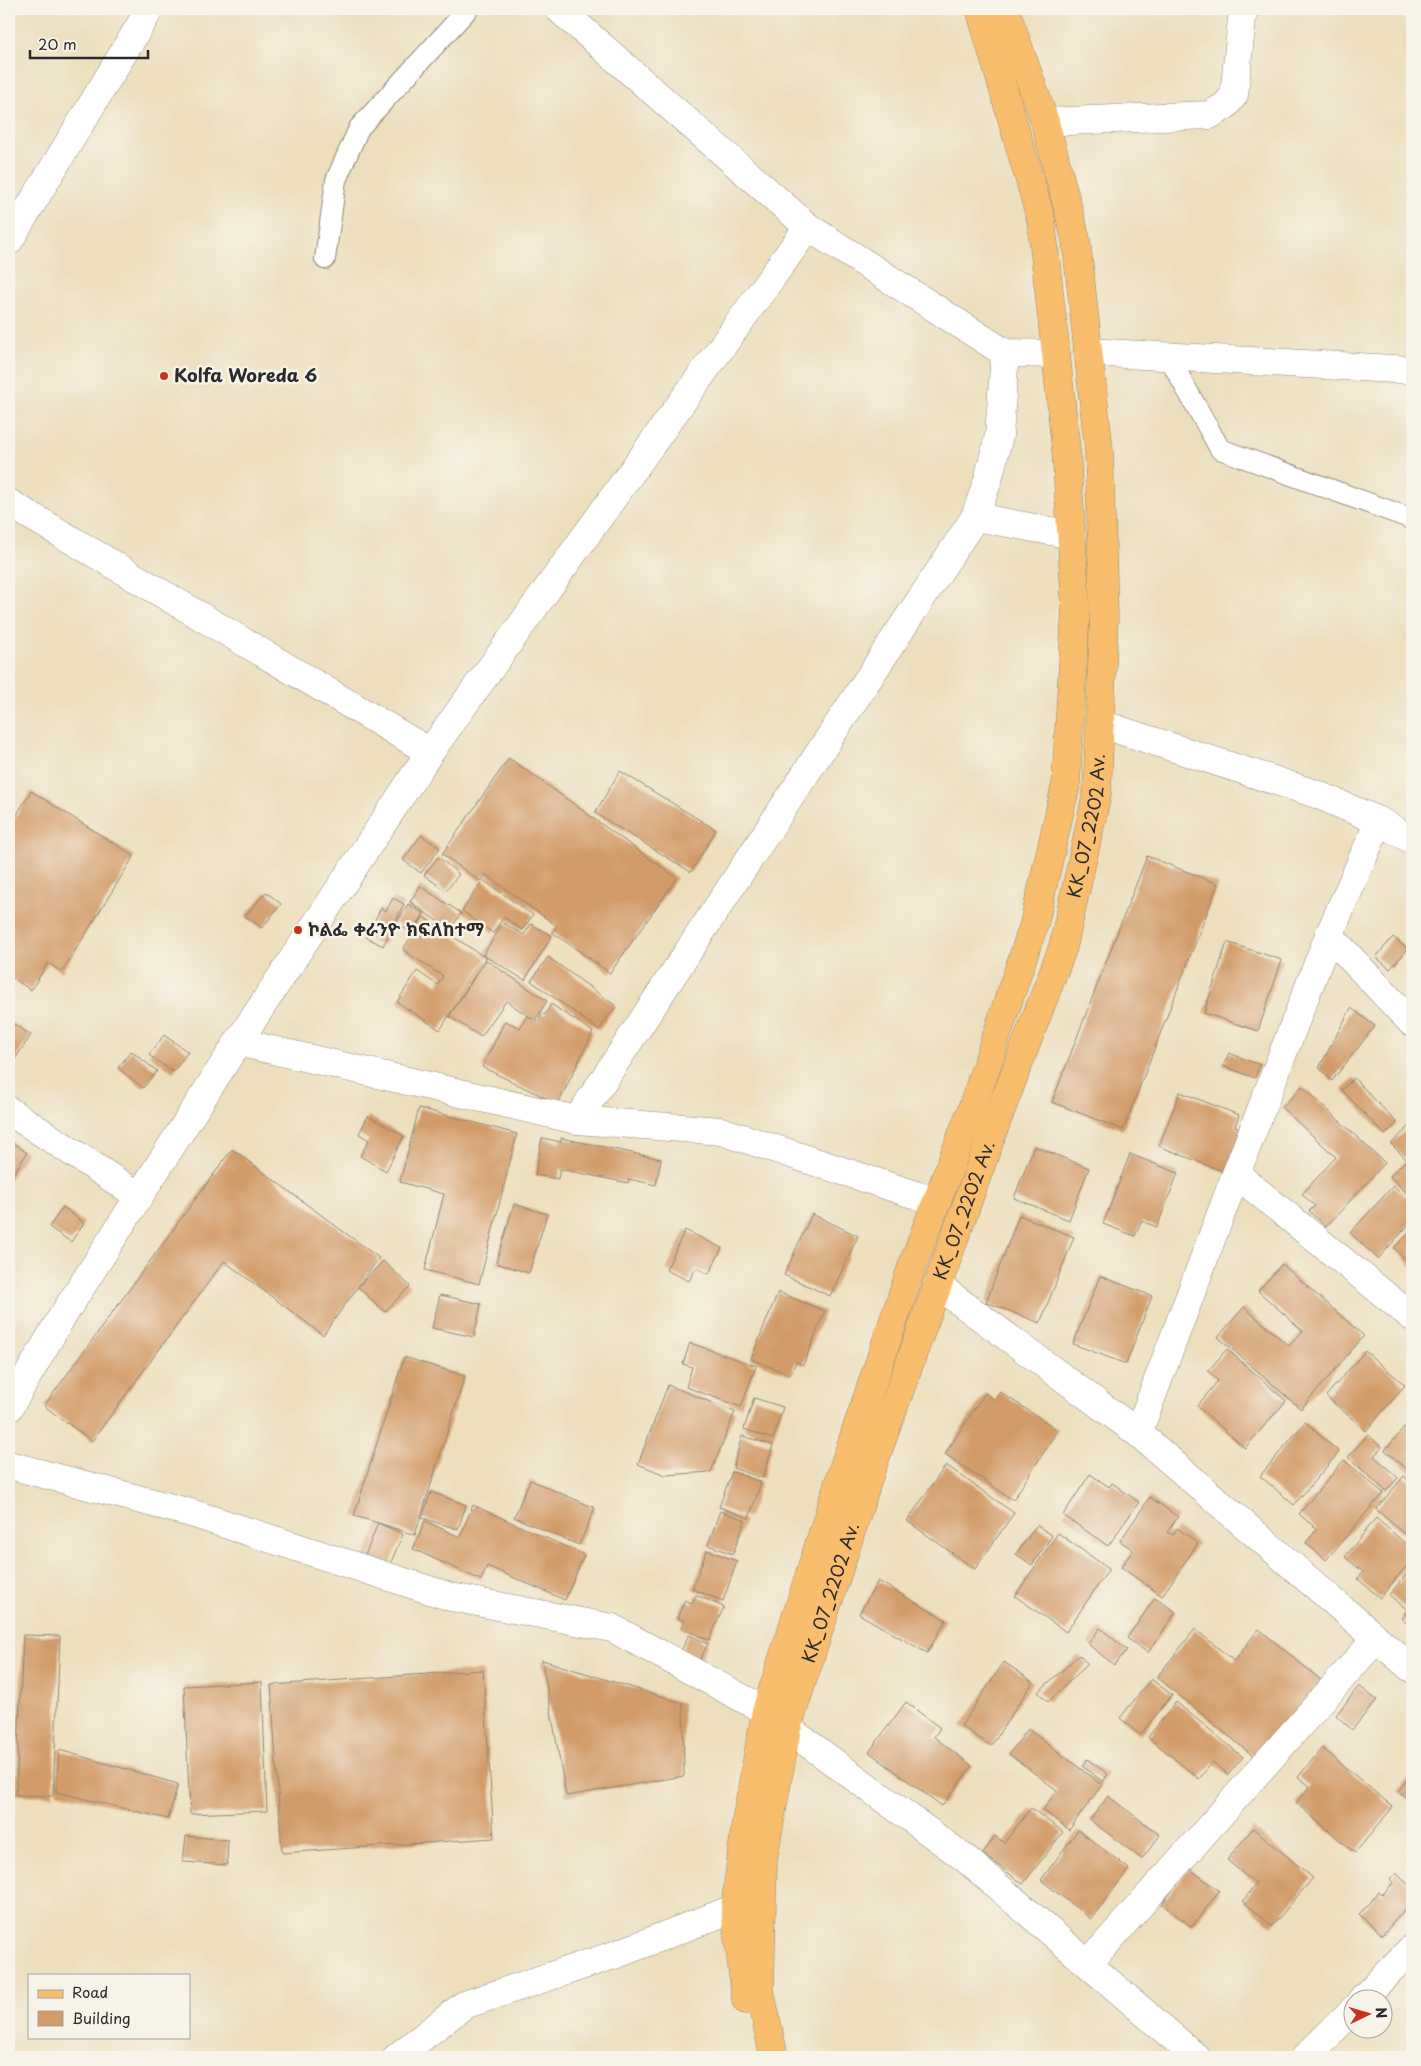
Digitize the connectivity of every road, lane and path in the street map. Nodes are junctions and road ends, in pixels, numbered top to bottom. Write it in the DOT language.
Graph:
graph roads {
  1 [pos="150,9"];
  2 [pos="468,9"];
  3 [pos="558,9"];
  4 [pos="980,9"];
  5 [pos="1005,9"];
  6 [pos="1243,9"];
  7 [pos="1045,122"];
  8 [pos="808,227"];
  9 [pos="9,241"];
  10 [pos="325,259"];
  11 [pos="1088,352"];
  12 [pos="1005,353"];
  13 [pos="1056,354"];
  14 [pos="1168,356"];
  15 [pos="1412,370"];
  16 [pos="9,503"];
  17 [pos="975,517"];
  18 [pos="1412,519"];
  19 [pos="1072,536"];
  20 [pos="1101,724"];
  21 [pos="430,752"];
  22 [pos="1379,821"];
  23 [pos="1412,840"];
  24 [pos="1329,935"];
  25 [pos="1412,1023"];
  26 [pos="238,1042"];
  27 [pos="9,1111"];
  28 [pos="577,1120"];
  29 [pos="1236,1174"];
  30 [pos="139,1196"];
  31 [pos="937,1202"];
  32 [pos="937,1285"];
  33 [pos="1412,1317"];
  34 [pos="9,1408"];
  35 [pos="1138,1433"];
  36 [pos="9,1465"];
  37 [pos="1376,1639"];
  38 [pos="1412,1669"];
  39 [pos="766,1711"];
  40 [pos="787,1728"];
  41 [pos="735,1908"];
  42 [pos="1412,1948"];
  43 [pos="1088,1964"];
  44 [pos="1373,1988"];
  45 [pos="1344,2018"];
  46 [pos="397,2057"];
  47 [pos="757,2057"];
  48 [pos="774,2057"];
  49 [pos="1196,2057"];
  50 [pos="1306,2057"];
  1 -- 9 [label="street"];
  2 -- 10 [label="lane"];
  3 -- 8 [label="street"];
  4 -- 13 [label="main road"];
  5 -- 7 [label="main road, KK_07_2202 Av."];
  6 -- 7 [label="street"];
  7 -- 11 [label="main road, KK_07_2202 Av."];
  8 -- 12 [label="street"];
  8 -- 21 [label="street"];
  11 -- 14 [label="street"];
  11 -- 20 [label="main road, KK_07_2202 Av."];
  12 -- 13 [label="street"];
  12 -- 17 [label="street"];
  13 -- 19 [label="main road"];
  14 -- 15 [label="street"];
  14 -- 18 [label="lane"];
  16 -- 21 [label="street"];
  17 -- 19 [label="street"];
  17 -- 28 [label="street"];
  19 -- 31 [label="main road"];
  20 -- 22 [label="street"];
  20 -- 32 [label="main road, KK_07_2202 Av."];
  21 -- 26 [label="street"];
  22 -- 23 [label="street"];
  22 -- 24 [label="street"];
  24 -- 25 [label="street"];
  24 -- 29 [label="street"];
  26 -- 28 [label="street"];
  26 -- 30 [label="street"];
  27 -- 30 [label="street"];
  28 -- 31 [label="street"];
  29 -- 33 [label="street"];
  29 -- 35 [label="street"];
  30 -- 34 [label="street"];
  31 -- 39 [label="main road"];
  32 -- 35 [label="street"];
  32 -- 40 [label="main road, KK_07_2202 Av."];
  35 -- 37 [label="street"];
  36 -- 39 [label="street"];
  37 -- 38 [label="street"];
  37 -- 43 [label="street"];
  39 -- 41 [label="main road"];
  40 -- 43 [label="street"];
  40 -- 48 [label="main road, KK_07_2202 Av."];
  41 -- 46 [label="street"];
  41 -- 47 [label="main road"];
  42 -- 44 [label="street"];
  43 -- 49 [label="street"];
  45 -- 50 [label="street"];
}
